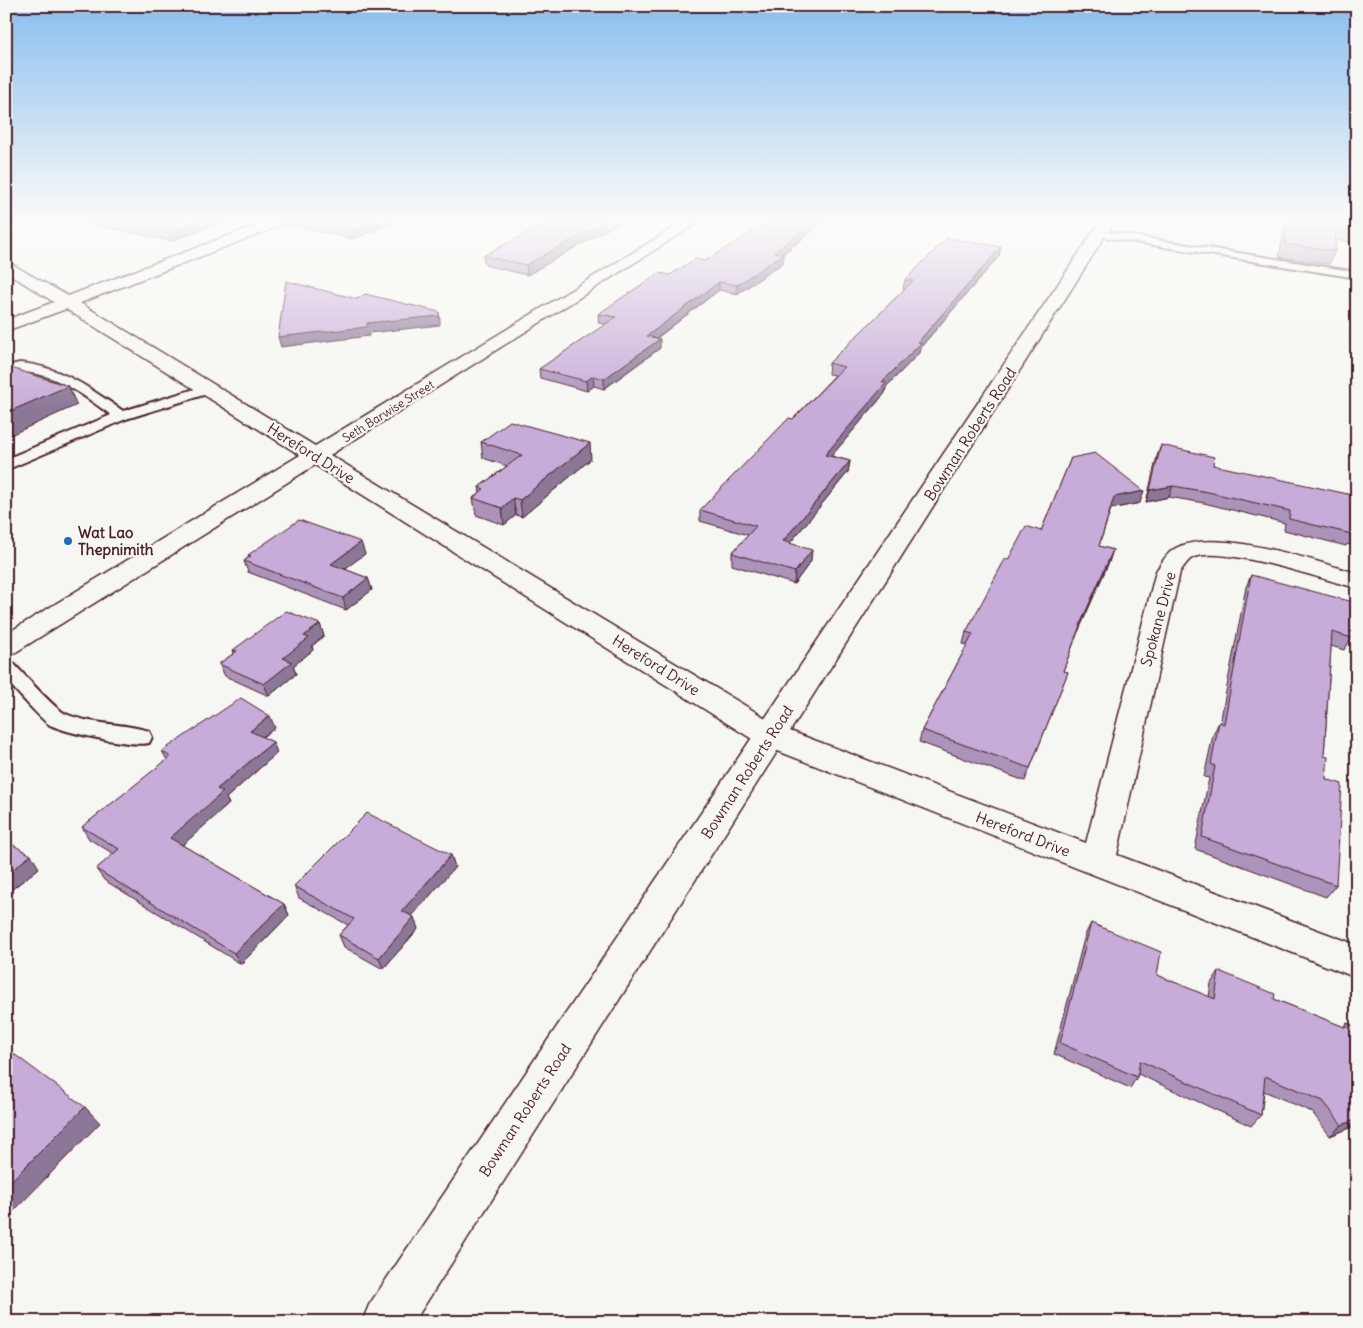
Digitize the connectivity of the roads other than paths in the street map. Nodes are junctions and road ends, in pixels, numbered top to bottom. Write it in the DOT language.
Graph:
graph roads {
  1 [pos="37,284"];
  2 [pos="117,284"];
  3 [pos="592,284"];
  4 [pos="1067,284"];
  5 [pos="68,303"];
  6 [pos="6,326"];
  7 [pos="6,370"];
  8 [pos="208,389"];
  9 [pos="121,416"];
  10 [pos="315,456"];
  11 [pos="6,465"];
  12 [pos="1357,581"];
  13 [pos="6,646"];
  14 [pos="6,668"];
  15 [pos="771,736"];
  16 [pos="141,737"];
  17 [pos="1098,862"];
  18 [pos="1357,962"];
  19 [pos="386,1322"];
  1 -- 5 [label="street, Hereford Drive"];
  2 -- 5 [label="street"];
  3 -- 10 [label="street, Seth Barwise Street"];
  4 -- 15 [label="street, Bowman Roberts Road"];
  5 -- 6 [label="street"];
  5 -- 8 [label="street, Hereford Drive"];
  7 -- 9 [label="lane"];
  8 -- 9 [label="lane"];
  8 -- 10 [label="street, Hereford Drive"];
  9 -- 11 [label="lane"];
  10 -- 13 [label="street, Seth Barwise Street"];
  10 -- 15 [label="street, Hereford Drive"];
  12 -- 17 [label="street, Spokane Drive"];
  14 -- 16 [label="lane"];
  15 -- 17 [label="street, Hereford Drive"];
  15 -- 19 [label="street, Bowman Roberts Road"];
  17 -- 18 [label="street, Hereford Drive"];
}
